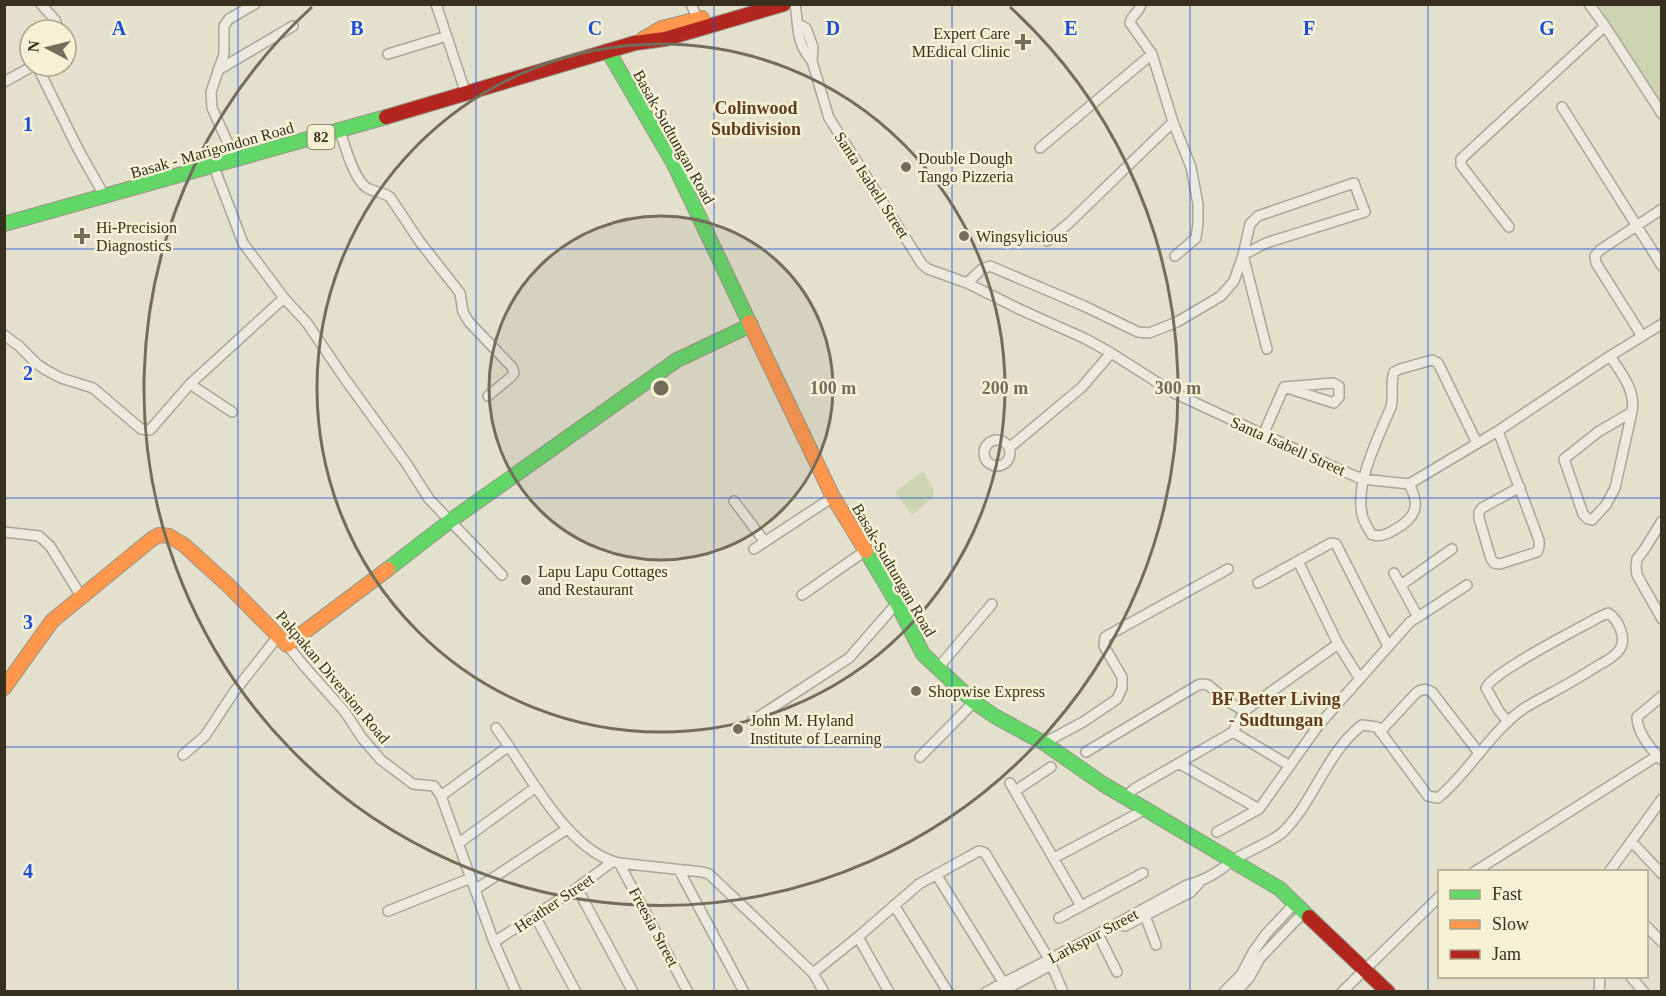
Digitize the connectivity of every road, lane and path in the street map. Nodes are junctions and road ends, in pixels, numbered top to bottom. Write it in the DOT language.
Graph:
graph roads {
  1 [pos="41,4"];
  2 [pos="255,4"];
  3 [pos="436,4"];
  4 [pos="691,4"];
  5 [pos="752,4"];
  6 [pos="784,4"];
  7 [pos="795,4"];
  8 [pos="1141,4"];
  9 [pos="1589,4"];
  10 [pos="53,18"];
  11 [pos="698,20"];
  12 [pos="293,26"];
  13 [pos="1605,26"];
  14 [pos="447,36"];
  15 [pos="635,43"];
  16 [pos="608,51"];
  17 [pos="388,54"];
  18 [pos="1152,54"];
  19 [pos="218,70"];
  20 [pos="18,75"];
  21 [pos="41,78"];
  22 [pos="4,82"];
  23 [pos="466,94"];
  24 [pos="1563,107"];
  25 [pos="1662,114"];
  26 [pos="1173,122"];
  27 [pos="340,131"];
  28 [pos="1040,148"];
  29 [pos="236,161"];
  30 [pos="213,167"];
  31 [pos="105,197"];
  32 [pos="1662,209"];
  33 [pos="4,224"];
  34 [pos="1637,225"];
  35 [pos="1509,226"];
  36 [pos="1047,241"];
  37 [pos="1243,255"];
  38 [pos="1175,256"];
  39 [pos="1662,266"];
  40 [pos="967,283"];
  41 [pos="284,298"];
  42 [pos="751,325"];
  43 [pos="1659,326"];
  44 [pos="4,335"];
  45 [pos="1642,336"];
  46 [pos="1662,337"];
  47 [pos="1267,349"];
  48 [pos="1111,352"];
  49 [pos="1610,356"];
  50 [pos="190,384"];
  51 [pos="1284,387"];
  52 [pos="488,396"];
  53 [pos="232,412"];
  54 [pos="1632,412"];
  55 [pos="1498,431"];
  56 [pos="1263,435"];
  57 [pos="1477,443"];
  58 [pos="1009,448"];
  59 [pos="1362,479"];
  60 [pos="1409,484"];
  61 [pos="1520,487"];
  62 [pos="833,497"];
  63 [pos="734,501"];
  64 [pos="450,521"];
  65 [pos="1662,521"];
  66 [pos="4,532"];
  67 [pos="765,542"];
  68 [pos="754,549"];
  69 [pos="1452,549"];
  70 [pos="865,551"];
  71 [pos="1298,561"];
  72 [pos="1228,569"];
  73 [pos="1394,573"];
  74 [pos="502,575"];
  75 [pos="1258,582"];
  76 [pos="1401,585"];
  77 [pos="1467,585"];
  78 [pos="802,594"];
  79 [pos="81,596"];
  80 [pos="897,603"];
  81 [pos="992,604"];
  82 [pos="1418,616"];
  83 [pos="1662,620"];
  84 [pos="283,640"];
  85 [pos="1338,644"];
  86 [pos="1389,646"];
  87 [pos="938,668"];
  88 [pos="1360,679"];
  89 [pos="4,688"];
  90 [pos="1662,696"];
  91 [pos="974,702"];
  92 [pos="1244,711"];
  93 [pos="752,721"];
  94 [pos="1508,722"];
  95 [pos="496,728"];
  96 [pos="1233,732"];
  97 [pos="1380,732"];
  98 [pos="1044,743"];
  99 [pos="509,746"];
  100 [pos="1086,752"];
  101 [pos="1479,753"];
  102 [pos="183,755"];
  103 [pos="920,757"];
  104 [pos="1659,758"];
  105 [pos="1180,764"];
  106 [pos="1290,766"];
  107 [pos="1052,767"];
  108 [pos="536,787"];
  109 [pos="441,796"];
  110 [pos="1125,796"];
  111 [pos="1661,802"];
  112 [pos="1146,808"];
  113 [pos="1259,809"];
  114 [pos="567,829"];
  115 [pos="1217,832"];
  116 [pos="1631,842"];
  117 [pos="459,843"];
  118 [pos="1053,858"];
  119 [pos="1233,860"];
  120 [pos="616,862"];
  121 [pos="679,870"];
  122 [pos="1477,870"];
  123 [pos="1610,870"];
  124 [pos="1143,873"];
  125 [pos="936,874"];
  126 [pos="1662,874"];
  127 [pos="471,878"];
  128 [pos="577,888"];
  129 [pos="476,890"];
  130 [pos="1438,898"];
  131 [pos="894,905"];
  132 [pos="1081,906"];
  133 [pos="1299,907"];
  134 [pos="388,911"];
  135 [pos="1144,912"];
  136 [pos="535,916"];
  137 [pos="1059,918"];
  138 [pos="1648,927"];
  139 [pos="1099,936"];
  140 [pos="858,937"];
  141 [pos="494,942"];
  142 [pos="1662,942"];
  143 [pos="1156,945"];
  144 [pos="1257,955"];
  145 [pos="1050,962"];
  146 [pos="1365,969"];
  147 [pos="1117,972"];
  148 [pos="813,973"];
  149 [pos="1632,978"];
  150 [pos="1005,989"];
  151 [pos="516,992"];
  152 [pos="576,992"];
  153 [pos="633,992"];
  154 [pos="688,992"];
  155 [pos="744,992"];
  156 [pos="824,992"];
  157 [pos="889,992"];
  158 [pos="948,992"];
  159 [pos="986,992"];
  160 [pos="1063,992"];
  161 [pos="1224,992"];
  162 [pos="1236,992"];
  163 [pos="1342,992"];
  164 [pos="1388,992"];
  165 [pos="1644,992"];
  1 -- 10 [label="street"];
  2 -- 19 [label="street"];
  3 -- 14 [label="street"];
  4 -- 11 [label="street"];
  5 -- 11 [label="street, Basak - Marigondon Road / 82"];
  6 -- 15 [label="street, Basak - Marigondon Road / 82"];
  7 -- 40 [label="street, Santa Isabell Street"];
  8 -- 18 [label="street"];
  9 -- 13 [label="street"];
  11 -- 15 [label="street, Basak - Marigondon Road / 82"];
  12 -- 19 [label="street"];
  13 -- 25 [label="street"];
  13 -- 35 [label="street"];
  14 -- 17 [label="street"];
  14 -- 23 [label="street"];
  15 -- 16 [label="street, Basak - Marigondon Road / 82"];
  16 -- 23 [label="street, Basak - Marigondon Road / 82"];
  16 -- 42 [label="street, Basak-Sudtungan Road"];
  18 -- 26 [label="street"];
  18 -- 28 [label="street"];
  19 -- 29 [label="street"];
  20 -- 22 [label="street"];
  21 -- 31 [label="street"];
  23 -- 27 [label="street, Basak - Marigondon Road / 82"];
  24 -- 34 [label="street"];
  26 -- 36 [label="street"];
  26 -- 38 [label="street"];
  27 -- 29 [label="street, Basak - Marigondon Road / 82"];
  27 -- 52 [label="street"];
  29 -- 30 [label="street, Basak - Marigondon Road / 82"];
  30 -- 31 [label="street, Basak - Marigondon Road / 82"];
  30 -- 41 [label="street"];
  31 -- 33 [label="street, Basak - Marigondon Road / 82"];
  32 -- 34 [label="street"];
  34 -- 39 [label="street"];
  34 -- 45 [label="street"];
  37 -- 37 [label="street"];
  37 -- 40 [label="street"];
  37 -- 47 [label="street"];
  40 -- 48 [label="street, Santa Isabell Street"];
  41 -- 50 [label="street"];
  41 -- 64 [label="street"];
  42 -- 62 [label="street, Basak-Sudtungan Road"];
  42 -- 64 [label="street"];
  43 -- 45 [label="street"];
  43 -- 46 [label="street"];
  44 -- 50 [label="street"];
  45 -- 49 [label="street"];
  48 -- 56 [label="street, Santa Isabell Street"];
  48 -- 58 [label="street"];
  49 -- 54 [label="street"];
  49 -- 55 [label="street"];
  50 -- 53 [label="street"];
  51 -- 51 [label="street"];
  51 -- 56 [label="street"];
  54 -- 54 [label="street"];
  55 -- 57 [label="street"];
  55 -- 61 [label="street"];
  56 -- 59 [label="street, Santa Isabell Street"];
  57 -- 59 [label="street"];
  57 -- 60 [label="street"];
  59 -- 60 [label="street, Santa Isabell Street"];
  59 -- 60 [label="street"];
  61 -- 61 [label="street"];
  62 -- 67 [label="street"];
  62 -- 70 [label="street, Basak-Sudtungan Road"];
  63 -- 67 [label="street"];
  64 -- 74 [label="street"];
  64 -- 84 [label="street"];
  65 -- 83 [label="street"];
  66 -- 79 [label="street"];
  67 -- 68 [label="street"];
  69 -- 76 [label="street"];
  70 -- 78 [label="street"];
  70 -- 80 [label="street, Basak-Sudtungan Road"];
  71 -- 75 [label="street"];
  71 -- 85 [label="street"];
  71 -- 86 [label="street"];
  72 -- 98 [label="street"];
  73 -- 76 [label="street"];
  76 -- 82 [label="street"];
  77 -- 82 [label="street"];
  79 -- 84 [label="street, Pakpakan Diversion Road"];
  79 -- 89 [label="street, Pakpakan Diversion Road"];
  80 -- 87 [label="street, Basak-Sudtungan Road"];
  80 -- 93 [label="street"];
  81 -- 87 [label="street"];
  82 -- 86 [label="street"];
  84 -- 102 [label="street"];
  84 -- 109 [label="street, Pakpakan Diversion Road"];
  85 -- 88 [label="street"];
  85 -- 92 [label="street"];
  86 -- 88 [label="street"];
  87 -- 91 [label="street, Basak-Sudtungan Road"];
  88 -- 106 [label="street"];
  90 -- 104 [label="street"];
  91 -- 98 [label="street, Basak-Sudtungan Road"];
  91 -- 103 [label="street"];
  92 -- 96 [label="street"];
  92 -- 100 [label="street"];
  94 -- 94 [label="street"];
  94 -- 101 [label="street"];
  95 -- 99 [label="street"];
  96 -- 105 [label="street"];
  96 -- 106 [label="street"];
  97 -- 101 [label="street"];
  97 -- 101 [label="street"];
  97 -- 119 [label="street, Larkspur Street"];
  98 -- 110 [label="street, Basak-Sudtungan Road"];
  99 -- 108 [label="street"];
  99 -- 109 [label="street"];
  104 -- 122 [label="street"];
  105 -- 110 [label="street"];
  105 -- 113 [label="street"];
  106 -- 113 [label="street"];
  107 -- 118 [label="street"];
  108 -- 114 [label="street"];
  108 -- 117 [label="street"];
  109 -- 117 [label="street"];
  110 -- 112 [label="street, Basak-Sudtungan Road"];
  111 -- 116 [label="street"];
  112 -- 118 [label="street"];
  112 -- 119 [label="street, Basak-Sudtungan Road"];
  113 -- 115 [label="street"];
  114 -- 120 [label="street"];
  114 -- 129 [label="street"];
  116 -- 123 [label="street"];
  116 -- 126 [label="street"];
  117 -- 127 [label="street"];
  118 -- 132 [label="street"];
  119 -- 133 [label="street, Basak-Sudtungan Road"];
  119 -- 135 [label="street, Larkspur Street"];
  120 -- 121 [label="street"];
  120 -- 128 [label="street, Heather Street"];
  120 -- 154 [label="street, Freesia Street"];
  121 -- 148 [label="street"];
  121 -- 155 [label="street"];
  124 -- 132 [label="street"];
  125 -- 131 [label="street"];
  125 -- 145 [label="street"];
  125 -- 150 [label="street"];
  127 -- 129 [label="street"];
  127 -- 134 [label="street"];
  128 -- 136 [label="street, Heather Street"];
  128 -- 153 [label="street"];
  129 -- 141 [label="street"];
  130 -- 146 [label="street"];
  131 -- 140 [label="street"];
  131 -- 158 [label="street"];
  132 -- 137 [label="street"];
  133 -- 144 [label="street"];
  133 -- 146 [label="street, Basak-Sudtungan Road"];
  135 -- 139 [label="street, Larkspur Street"];
  135 -- 143 [label="street"];
  136 -- 141 [label="street, Heather Street"];
  136 -- 152 [label="street"];
  138 -- 142 [label="street"];
  139 -- 145 [label="street, Larkspur Street"];
  139 -- 147 [label="street"];
  140 -- 148 [label="street"];
  140 -- 157 [label="street"];
  141 -- 151 [label="street"];
  144 -- 161 [label="street"];
  144 -- 162 [label="street"];
  145 -- 150 [label="street, Larkspur Street"];
  145 -- 160 [label="street"];
  146 -- 163 [label="street"];
  146 -- 164 [label="street, Basak-Sudtungan Road"];
  148 -- 156 [label="street"];
  149 -- 165 [label="street"];
  150 -- 159 [label="street, Larkspur Street"];
}
